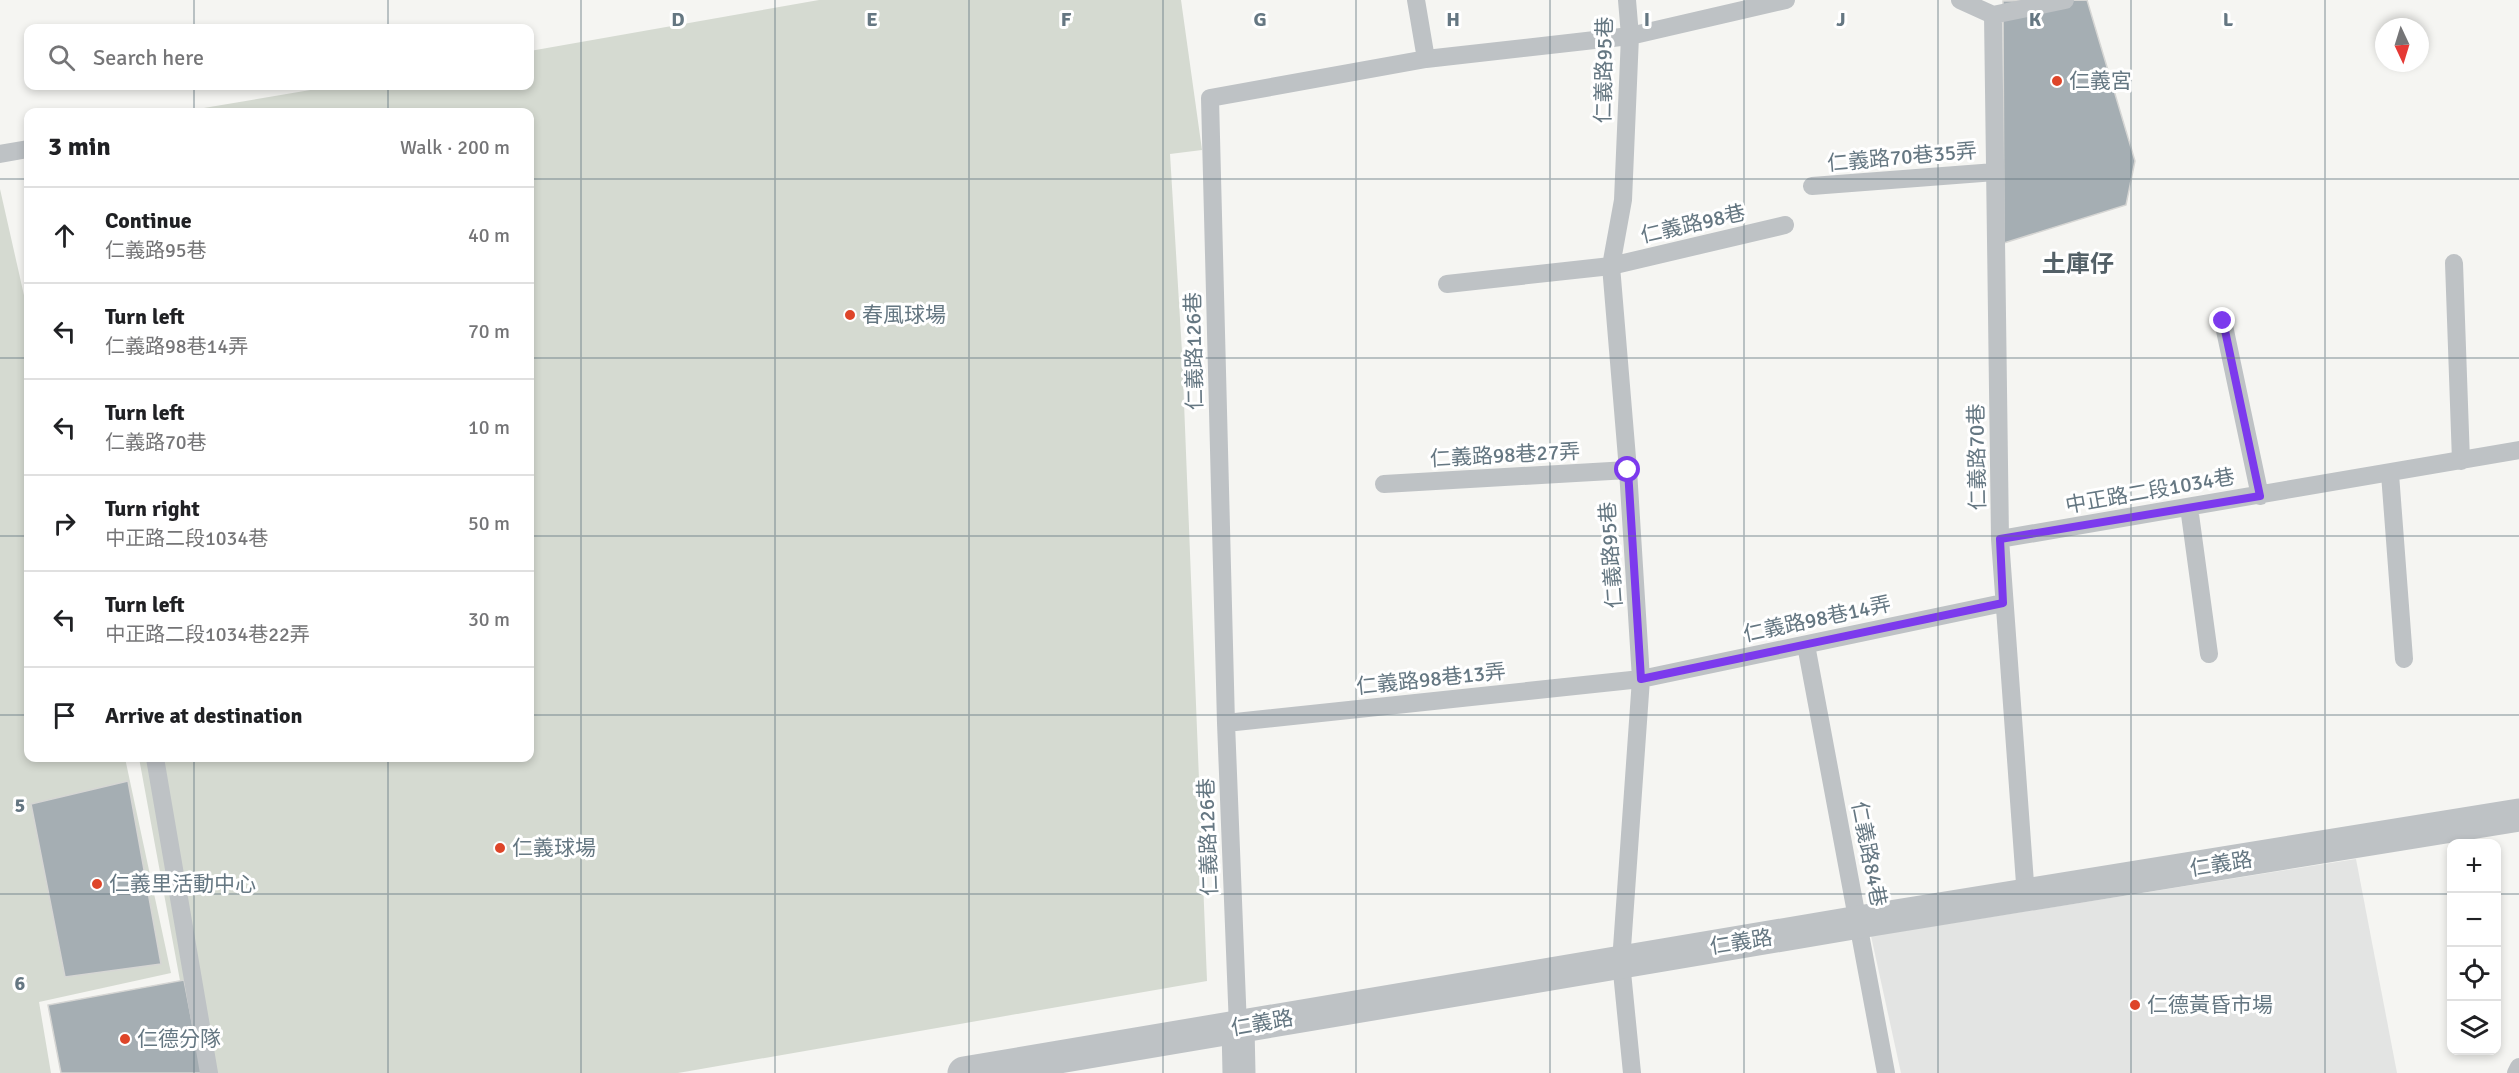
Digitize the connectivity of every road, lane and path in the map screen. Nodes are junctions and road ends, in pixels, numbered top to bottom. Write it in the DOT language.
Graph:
graph roads {
  1 [pos="1416,0"];
  2 [pos="1627,0"];
  3 [pos="1786,0"];
  4 [pos="1960,0"];
  5 [pos="2065,0"];
  6 [pos="1993,15"];
  7 [pos="1630,36"];
  8 [pos="1426,59"];
  9 [pos="24,150"];
  10 [pos="0,154"];
  11 [pos="1995,172"];
  12 [pos="1812,186"];
  13 [pos="1785,225"];
  14 [pos="2454,262"];
  15 [pos="1611,266"];
  16 [pos="1447,284"];
  17 [pos="2223,321"];
  18 [pos="2519,450"];
  19 [pos="2461,461"];
  20 [pos="1628,470"];
  21 [pos="2390,474"];
  22 [pos="1384,484"];
  23 [pos="2260,496"];
  24 [pos="2189,507"];
  25 [pos="2000,539"];
  26 [pos="2003,603"];
  27 [pos="1806,645"];
  28 [pos="2209,654"];
  29 [pos="2404,659"];
  30 [pos="1641,679"];
  31 [pos="1226,723"];
  32 [pos="156,762"];
  33 [pos="2519,815"];
  34 [pos="2026,897"];
  35 [pos="1859,922"];
  36 [pos="1622,962"];
  37 [pos="1238,1028"];
  38 [pos="2519,1067"];
  39 [pos="210,1073"];
  40 [pos="966,1073"];
  41 [pos="1239,1073"];
  42 [pos="1632,1073"];
  43 [pos="1886,1073"];
  44 [pos="2516,1073"];
  1 -- 8 [label="lane"];
  2 -- 7 [label="lane, 仁義路95巷"];
  3 -- 7 [label="lane, 仁義路126巷"];
  4 -- 6 [label="lane"];
  5 -- 6 [label="lane"];
  6 -- 11 [label="lane, 仁義路70巷"];
  7 -- 8 [label="lane, 仁義路126巷"];
  7 -- 15 [label="lane, 仁義路95巷"];
  8 -- 31 [label="lane, 仁義路126巷"];
  9 -- 10 [label="lane"];
  11 -- 12 [label="lane, 仁義路70巷35弄"];
  11 -- 25 [label="lane, 仁義路70巷"];
  13 -- 15 [label="lane, 仁義路98巷"];
  14 -- 19 [label="lane"];
  15 -- 16 [label="lane, 仁義路98巷"];
  15 -- 20 [label="lane, 仁義路95巷"];
  17 -- 23 [label="lane"];
  18 -- 19 [label="lane, 中正路二段1034巷"];
  19 -- 21 [label="lane, 中正路二段1034巷"];
  20 -- 22 [label="lane, 仁義路98巷27弄"];
  20 -- 30 [label="lane, 仁義路95巷"];
  21 -- 23 [label="lane, 中正路二段1034巷"];
  21 -- 29 [label="lane"];
  23 -- 24 [label="lane, 中正路二段1034巷"];
  24 -- 25 [label="lane, 中正路二段1034巷"];
  24 -- 28 [label="lane"];
  25 -- 26 [label="lane, 仁義路70巷"];
  26 -- 27 [label="lane, 仁義路98巷14弄"];
  26 -- 34 [label="lane, 仁義路70巷"];
  27 -- 30 [label="lane, 仁義路98巷14弄"];
  27 -- 35 [label="lane, 仁義路84巷"];
  30 -- 31 [label="lane, 仁義路98巷13弄"];
  30 -- 36 [label="lane, 仁義路95巷"];
  31 -- 37 [label="lane, 仁義路126巷"];
  32 -- 39 [label="lane"];
  33 -- 34 [label="street, 仁義路"];
  34 -- 35 [label="street, 仁義路"];
  35 -- 36 [label="street, 仁義路"];
  35 -- 43 [label="lane, 仁義路84巷"];
  36 -- 37 [label="street, 仁義路"];
  36 -- 42 [label="lane, 仁義路95巷"];
  37 -- 40 [label="street, 仁義路"];
  37 -- 41 [label="street"];
  38 -- 44 [label="lane"];
}
